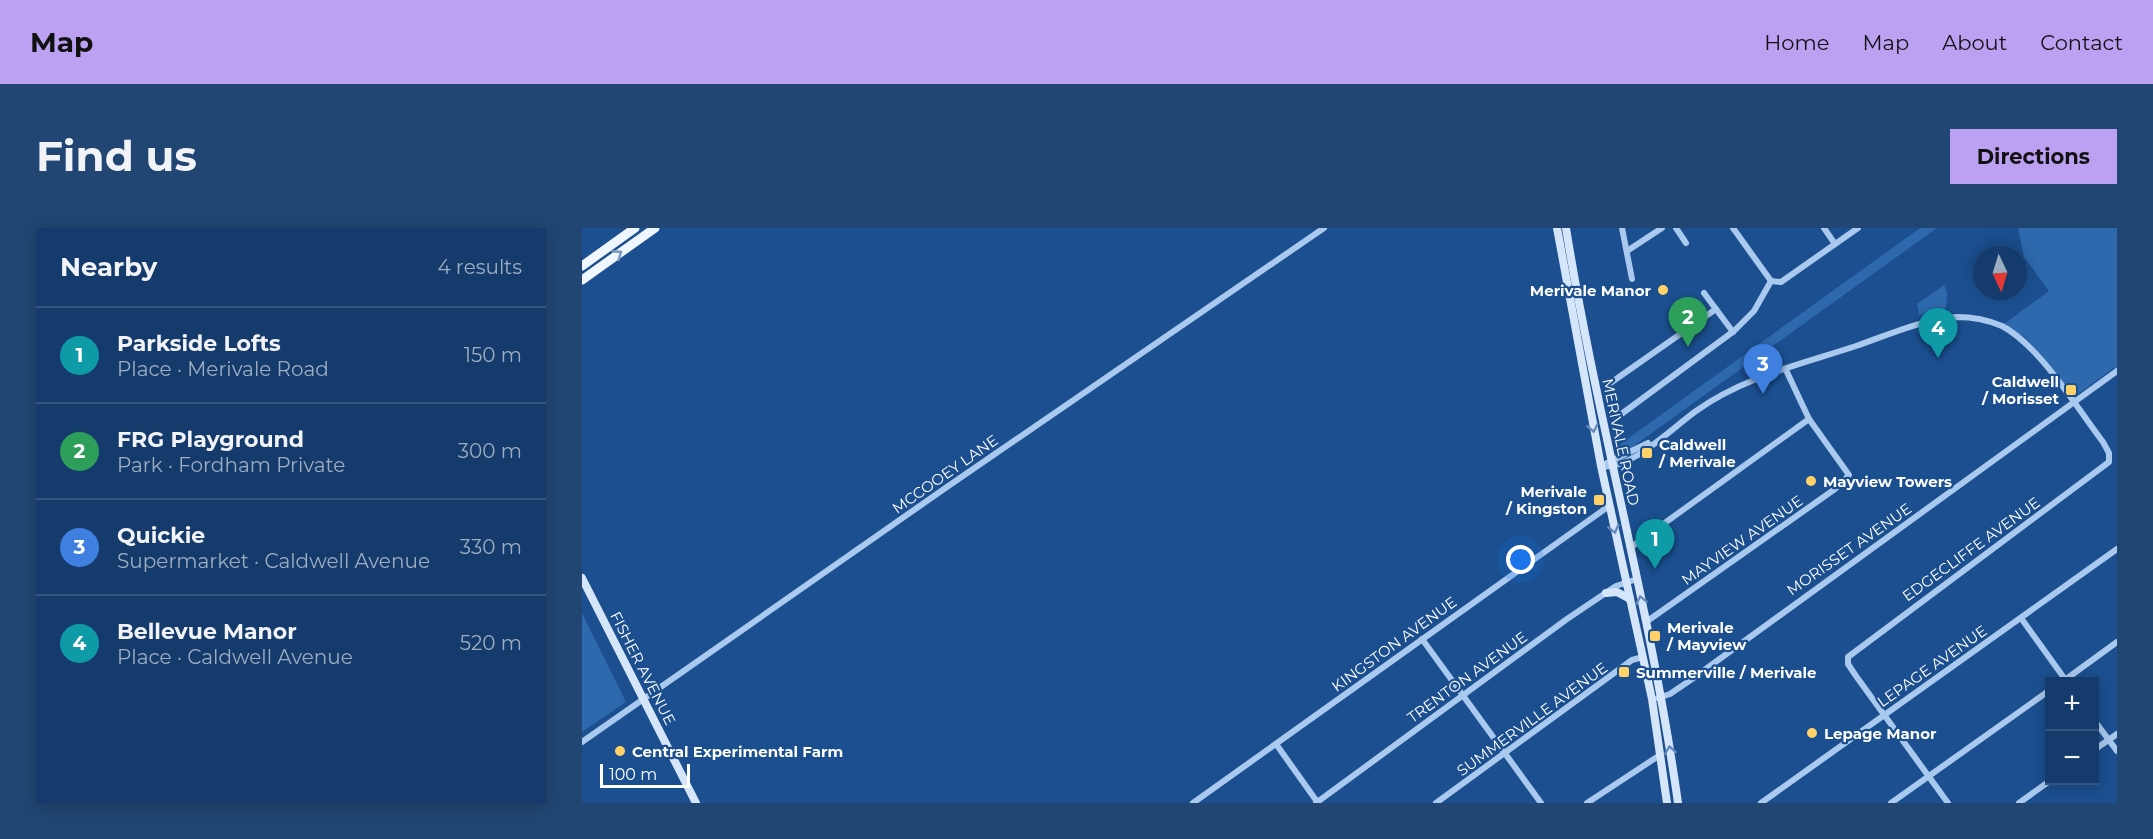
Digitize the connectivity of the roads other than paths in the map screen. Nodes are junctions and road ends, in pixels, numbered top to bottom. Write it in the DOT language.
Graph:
graph roads {
  1 [pos="635,228"];
  2 [pos="654,228"];
  3 [pos="1324,228"];
  4 [pos="1557,228"];
  5 [pos="1566,228"];
  6 [pos="1622,228"];
  7 [pos="1662,228"];
  8 [pos="1676,228"];
  9 [pos="1733,228"];
  10 [pos="1824,228"];
  11 [pos="1858,228"];
  12 [pos="1686,243"];
  13 [pos="1835,244"];
  14 [pos="1627,251"];
  15 [pos="582,266"];
  16 [pos="1632,279"];
  17 [pos="582,280"];
  18 [pos="1771,281"];
  19 [pos="1704,293"];
  20 [pos="1716,309"];
  21 [pos="1733,332"];
  22 [pos="1785,370"];
  23 [pos="2117,371"];
  24 [pos="1609,384"];
  25 [pos="2072,402"];
  26 [pos="1616,418"];
  27 [pos="1809,419"];
  28 [pos="1611,464"];
  29 [pos="1601,466"];
  30 [pos="1610,506"];
  31 [pos="1630,548"];
  32 [pos="2117,549"];
  33 [pos="582,578"];
  34 [pos="1637,579"];
  35 [pos="1626,582"];
  36 [pos="1606,593"];
  37 [pos="1630,599"];
  38 [pos="2021,618"];
  39 [pos="1646,622"];
  40 [pos="1422,639"];
  41 [pos="2117,642"];
  42 [pos="1643,657"];
  43 [pos="2062,677"];
  44 [pos="2070,677"];
  45 [pos="2045,693"];
  46 [pos="1462,696"];
  47 [pos="1662,696"];
  48 [pos="644,699"];
  49 [pos="1652,699"];
  50 [pos="1884,715"];
  51 [pos="2099,727"];
  52 [pos="2117,734"];
  53 [pos="2108,740"];
  54 [pos="582,742"];
  55 [pos="1276,744"];
  56 [pos="2099,746"];
  57 [pos="2117,752"];
  58 [pos="1504,754"];
  59 [pos="1660,755"];
  60 [pos="1928,776"];
  61 [pos="2045,784"];
  62 [pos="696,803"];
  63 [pos="1193,803"];
  64 [pos="1317,803"];
  65 [pos="1436,803"];
  66 [pos="1540,803"];
  67 [pos="1587,803"];
  68 [pos="1667,803"];
  69 [pos="1678,803"];
  70 [pos="1761,803"];
  71 [pos="1891,803"];
  72 [pos="1948,803"];
  73 [pos="2019,803"];
  1 -- 15 [label="main road"];
  17 -- 2 [label="main road, one-way"];
  3 -- 48 [label="street, MCCOOEY LANE"];
  4 -- 29 [label="main road, MERIVALE ROAD, one-way"];
  5 -- 28 [label="main road, MERIVALE ROAD"];
  6 -- 14 [label="street"];
  7 -- 14 [label="street"];
  8 -- 12 [label="street"];
  9 -- 18 [label="street"];
  10 -- 13 [label="street"];
  11 -- 13 [label="street"];
  13 -- 18 [label="street"];
  14 -- 16 [label="street"];
  18 -- 21 [label="street"];
  19 -- 20 [label="street"];
  20 -- 21 [label="street"];
  20 -- 24 [label="street"];
  21 -- 26 [label="street"];
  22 -- 25 [label="street"];
  22 -- 27 [label="street"];
  22 -- 28 [label="street"];
  23 -- 25 [label="street, MORISSET AVENUE"];
  25 -- 47 [label="street, MORISSET AVENUE"];
  25 -- 50 [label="street, EDGECLIFFE AVENUE"];
  27 -- 31 [label="street"];
  27 -- 39 [label="street, MAYVIEW AVENUE"];
  28 -- 29 [label="street"];
  28 -- 31 [label="main road, MERIVALE ROAD"];
  29 -- 30 [label="main road, MERIVALE ROAD"];
  30 -- 35 [label="main road, MERIVALE ROAD, one-way"];
  30 -- 40 [label="street, KINGSTON AVENUE"];
  31 -- 34 [label="main road, MERIVALE ROAD"];
  32 -- 38 [label="street, LEPAGE AVENUE"];
  33 -- 48 [label="main road, FISHER AVENUE"];
  34 -- 35 [label="street, TRENTON AVENUE"];
  39 -- 34 [label="main road, MERIVALE ROAD, one-way"];
  35 -- 36 [label="street, TRENTON AVENUE"];
  35 -- 37 [label="main road, MERIVALE ROAD"];
  36 -- 37 [label="main road"];
  36 -- 46 [label="street, TRENTON AVENUE"];
  37 -- 42 [label="main road, MERIVALE ROAD"];
  38 -- 43 [label="street"];
  38 -- 50 [label="street, LEPAGE AVENUE"];
  39 -- 47 [label="main road, MERIVALE ROAD"];
  40 -- 46 [label="street"];
  40 -- 55 [label="street, KINGSTON AVENUE"];
  41 -- 44 [label="street"];
  42 -- 47 [label="main road"];
  42 -- 49 [label="main road, MERIVALE ROAD"];
  42 -- 58 [label="street, SUMMERVILLE AVENUE"];
  45 -- 60 [label="street"];
  46 -- 58 [label="street"];
  46 -- 64 [label="street, TRENTON AVENUE"];
  47 -- 49 [label="street, MORISSET AVENUE"];
  69 -- 47 [label="main road, MERIVALE ROAD, one-way"];
  48 -- 54 [label="street, MCCOOEY LANE"];
  48 -- 62 [label="main road, FISHER AVENUE"];
  49 -- 59 [label="main road, MERIVALE ROAD"];
  50 -- 60 [label="street"];
  50 -- 70 [label="street, LEPAGE AVENUE"];
  51 -- 53 [label="street"];
  52 -- 53 [label="street"];
  53 -- 56 [label="street"];
  53 -- 57 [label="street"];
  55 -- 63 [label="street, KINGSTON AVENUE"];
  55 -- 64 [label="street"];
  58 -- 65 [label="street, SUMMERVILLE AVENUE"];
  58 -- 66 [label="street"];
  59 -- 67 [label="street"];
  59 -- 68 [label="main road, MERIVALE ROAD"];
  60 -- 71 [label="street"];
  60 -- 72 [label="street"];
  61 -- 73 [label="street"];
}
